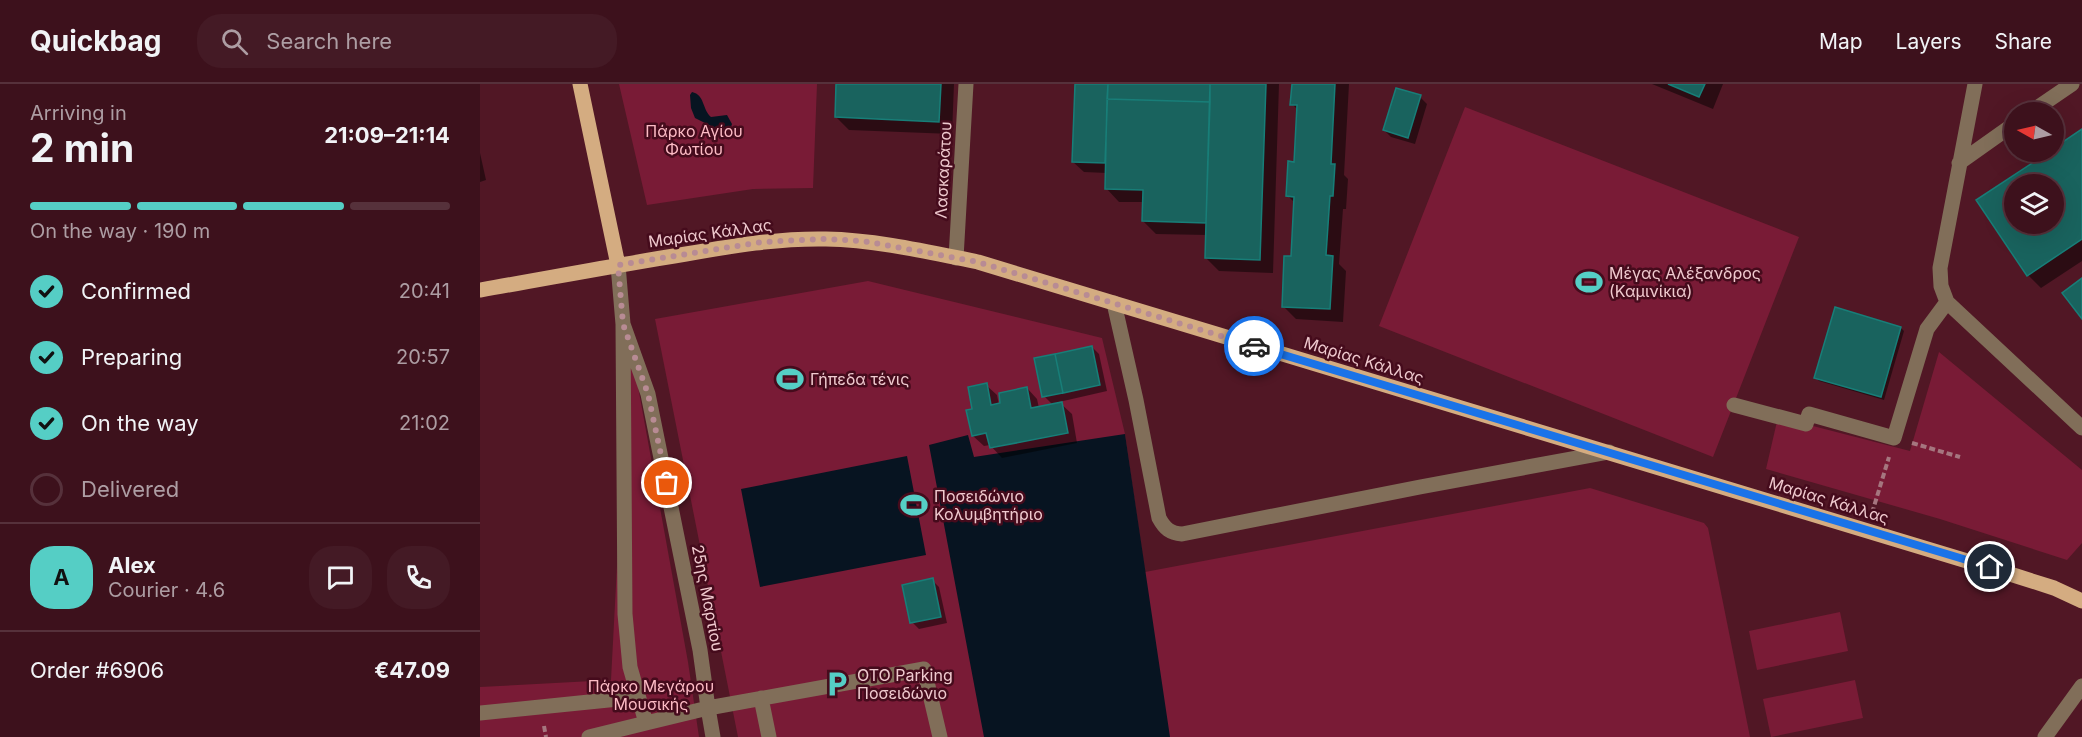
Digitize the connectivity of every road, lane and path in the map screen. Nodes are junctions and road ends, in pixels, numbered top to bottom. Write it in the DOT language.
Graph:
graph roads {
  1 [pos="580,84"];
  2 [pos="966,84"];
  3 [pos="1975,84"];
  4 [pos="2072,84"];
  5 [pos="2046,102"];
  6 [pos="2004,131"];
  7 [pos="1959,163"];
  8 [pos="956,258"];
  9 [pos="618,265"];
  10 [pos="480,290"];
  11 [pos="1947,302"];
  12 [pos="1114,303"];
  13 [pos="623,324"];
  14 [pos="1734,405"];
  15 [pos="2082,428"];
  16 [pos="1894,438"];
  17 [pos="1608,452"];
  18 [pos="1960,457"];
  19 [pos="1867,531"];
  20 [pos="2082,602"];
  21 [pos="2082,686"];
  22 [pos="638,697"];
  23 [pos="761,698"];
  24 [pos="708,708"];
  25 [pos="480,713"];
  26 [pos="646,723"];
  27 [pos="589,737"];
  28 [pos="713,737"];
  29 [pos="769,737"];
  30 [pos="940,737"];
  31 [pos="2045,737"];
  1 -- 9 [label="main road, 25ης Μαρτίου"];
  2 -- 8 [label="street, Λασκαράτου"];
  3 -- 7 [label="street"];
  4 -- 5 [label="street"];
  6 -- 7 [label="street"];
  7 -- 11 [label="street"];
  8 -- 9 [label="main road, Μαρίας Κάλλας"];
  8 -- 12 [label="main road, Μαρίας Κάλλας"];
  9 -- 10 [label="main road, Μαρίας Κάλλας"];
  9 -- 13 [label="street, 25ης Μαρτίου"];
  11 -- 15 [label="street"];
  11 -- 16 [label="street"];
  12 -- 17 [label="main road, Μαρίας Κάλλας"];
  12 -- 17 [label="street"];
  13 -- 22 [label="street, 25ης Μαρτίου"];
  13 -- 24 [label="street, 25ης Μαρτίου"];
  14 -- 16 [label="street"];
  16 -- 18 [label="path"];
  16 -- 19 [label="path"];
  17 -- 19 [label="main road, Μαρίας Κάλλας"];
  19 -- 20 [label="main road, Μαρίας Κάλλας"];
  21 -- 31 [label="street"];
  22 -- 25 [label="street"];
  22 -- 26 [label="street, 25ης Μαρτίου"];
  23 -- 24 [label="street"];
  23 -- 29 [label="street"];
  23 -- 30 [label="street"];
  24 -- 26 [label="street"];
  24 -- 28 [label="street, 25ης Μαρτίου"];
  26 -- 27 [label="street"];
}
